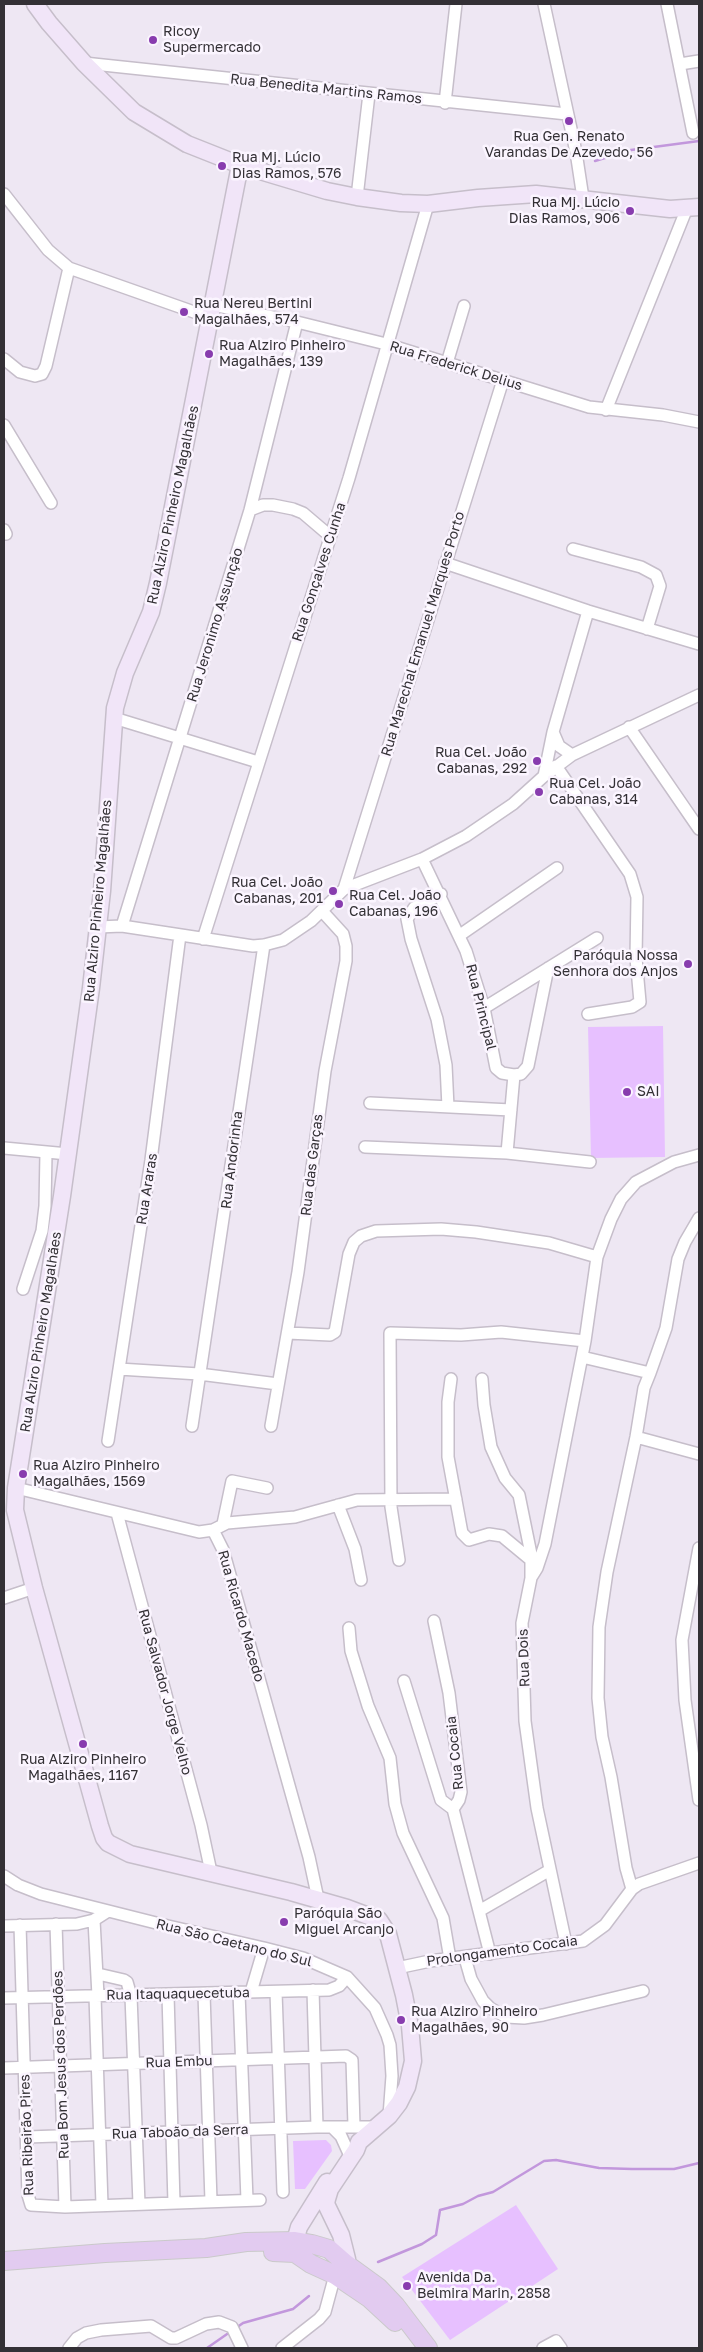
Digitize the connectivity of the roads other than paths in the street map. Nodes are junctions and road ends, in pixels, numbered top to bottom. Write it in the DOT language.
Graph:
graph roads {
  1 [pos="35,4"];
  2 [pos="456,4"];
  3 [pos="544,4"];
  4 [pos="667,4"];
  5 [pos="699,62"];
  6 [pos="84,63"];
  7 [pos="680,64"];
  8 [pos="369,94"];
  9 [pos="445,103"];
  10 [pos="568,114"];
  11 [pos="693,133"];
  12 [pos="240,165"];
  13 [pos="4,194"];
  14 [pos="357,197"];
  15 [pos="583,198"];
  16 [pos="428,204"];
  17 [pos="693,208"];
  18 [pos="70,268"];
  19 [pos="464,306"];
  20 [pos="212,311"];
  21 [pos="298,322"];
  22 [pos="386,344"];
  23 [pos="4,358"];
  24 [pos="447,363"];
  25 [pos="13,368"];
  26 [pos="4,375"];
  27 [pos="503,380"];
  28 [pos="606,410"];
  29 [pos="699,422"];
  30 [pos="4,425"];
  31 [pos="50,503"];
  32 [pos="250,510"];
  33 [pos="330,536"];
  34 [pos="573,549"];
  35 [pos="445,563"];
  36 [pos="588,611"];
  37 [pos="647,629"];
  38 [pos="699,644"];
  39 [pos="699,695"];
  40 [pos="114,718"];
  41 [pos="629,727"];
  42 [pos="553,732"];
  43 [pos="180,738"];
  44 [pos="572,755"];
  45 [pos="258,762"];
  46 [pos="556,766"];
  47 [pos="544,776"];
  48 [pos="699,829"];
  49 [pos="422,858"];
  50 [pos="557,868"];
  51 [pos="344,889"];
  52 [pos="441,894"];
  53 [pos="322,911"];
  54 [pos="122,926"];
  55 [pos="98,927"];
  56 [pos="180,935"];
  57 [pos="460,935"];
  58 [pos="203,938"];
  59 [pos="597,938"];
  60 [pos="264,946"];
  61 [pos="548,968"];
  62 [pos="484,1008"];
  63 [pos="588,1014"];
  64 [pos="514,1075"];
  65 [pos="370,1103"];
  66 [pos="448,1107"];
  67 [pos="511,1110"];
  68 [pos="365,1146"];
  69 [pos="4,1148"];
  70 [pos="46,1153"];
  71 [pos="507,1153"];
  72 [pos="68,1154"];
  73 [pos="699,1154"];
  74 [pos="590,1162"];
  75 [pos="699,1218"];
  76 [pos="597,1257"];
  77 [pos="23,1288"];
  78 [pos="288,1334"];
  79 [pos="584,1341"];
  80 [pos="582,1357"];
  81 [pos="119,1370"];
  82 [pos="650,1373"];
  83 [pos="199,1374"];
  84 [pos="451,1379"];
  85 [pos="482,1379"];
  86 [pos="278,1384"];
  87 [pos="192,1426"];
  88 [pos="271,1426"];
  89 [pos="636,1437"];
  90 [pos="108,1442"];
  91 [pos="699,1454"];
  92 [pos="16,1488"];
  93 [pos="266,1488"];
  94 [pos="456,1499"];
  95 [pos="391,1500"];
  96 [pos="338,1505"];
  97 [pos="117,1513"];
  98 [pos="218,1527"];
  99 [pos="699,1548"];
  100 [pos="399,1560"];
  101 [pos="531,1560"];
  102 [pos="531,1578"];
  103 [pos="361,1580"];
  104 [pos="34,1588"];
  105 [pos="4,1598"];
  106 [pos="434,1621"];
  107 [pos="349,1628"];
  108 [pos="404,1681"];
  109 [pos="699,1800"];
  110 [pos="453,1809"];
  111 [pos="699,1863"];
  112 [pos="550,1870"];
  113 [pos="211,1872"];
  114 [pos="4,1876"];
  115 [pos="632,1889"];
  116 [pos="318,1899"];
  117 [pos="108,1911"];
  118 [pos="479,1911"];
  119 [pos="94,1920"];
  120 [pos="56,1924"];
  121 [pos="20,1925"];
  122 [pos="4,1926"];
  123 [pos="566,1944"];
  124 [pos="264,1948"];
  125 [pos="490,1954"];
  126 [pos="465,1958"];
  127 [pos="450,1959"];
  128 [pos="397,1968"];
  129 [pos="98,1974"];
  130 [pos="347,1978"];
  131 [pos="313,1990"];
  132 [pos="642,1991"];
  133 [pos="245,1992"];
  134 [pos="276,1992"];
  135 [pos="204,1994"];
  136 [pos="58,1996"];
  137 [pos="96,1996"];
  138 [pos="131,1996"];
  139 [pos="168,1996"];
  140 [pos="22,1997"];
  141 [pos="4,1998"];
  142 [pos="315,2057"];
  143 [pos="278,2058"];
  144 [pos="242,2060"];
  145 [pos="206,2061"];
  146 [pos="170,2063"];
  147 [pos="133,2064"];
  148 [pos="98,2065"];
  149 [pos="61,2066"];
  150 [pos="4,2068"];
  151 [pos="25,2068"];
  152 [pos="389,2116"];
  153 [pos="317,2127"];
  154 [pos="332,2127"];
  155 [pos="281,2128"];
  156 [pos="245,2130"];
  157 [pos="209,2131"];
  158 [pos="171,2133"];
  159 [pos="100,2135"];
  160 [pos="136,2135"];
  161 [pos="63,2136"];
  162 [pos="27,2137"];
  163 [pos="353,2144"];
  164 [pos="283,2192"];
  165 [pos="247,2200"];
  166 [pos="260,2200"];
  167 [pos="211,2202"];
  168 [pos="174,2203"];
  169 [pos="139,2204"];
  170 [pos="102,2205"];
  171 [pos="65,2207"];
  172 [pos="304,2220"];
  173 [pos="337,2227"];
  174 [pos="295,2247"];
  175 [pos="4,2261"];
  176 [pos="342,2266"];
  177 [pos="240,2344"];
  178 [pos="70,2348"];
  179 [pos="282,2348"];
  180 [pos="415,2348"];
  181 [pos="428,2348"];
  182 [pos="543,2348"];
  183 [pos="561,2348"];
  1 -- 6 [label="street"];
  2 -- 9 [label="street"];
  3 -- 10 [label="street"];
  4 -- 7 [label="street"];
  5 -- 7 [label="street"];
  6 -- 8 [label="street, Rua Benedita Martins Ramos"];
  6 -- 12 [label="street"];
  7 -- 11 [label="street"];
  8 -- 9 [label="street, Rua Benedita Martins Ramos"];
  8 -- 14 [label="street"];
  9 -- 10 [label="street, Rua Benedita Martins Ramos"];
  10 -- 15 [label="street"];
  12 -- 14 [label="street"];
  12 -- 20 [label="street, Rua Alziro Pinheiro Magalhães"];
  13 -- 18 [label="street, Rua Frederick Delius"];
  14 -- 16 [label="street"];
  15 -- 16 [label="street"];
  15 -- 17 [label="street"];
  16 -- 22 [label="street, Rua Gonçalves Cunha"];
  17 -- 28 [label="street"];
  18 -- 20 [label="street, Rua Frederick Delius"];
  18 -- 25 [label="street"];
  19 -- 24 [label="street"];
  20 -- 21 [label="street, Rua Frederick Delius"];
  20 -- 40 [label="street, Rua Alziro Pinheiro Magalhães"];
  21 -- 22 [label="street, Rua Frederick Delius"];
  21 -- 32 [label="street, Rua Jeronimo Assunção"];
  22 -- 24 [label="street, Rua Frederick Delius"];
  22 -- 33 [label="street, Rua Gonçalves Cunha"];
  23 -- 25 [label="street"];
  24 -- 27 [label="street, Rua Frederick Delius"];
  25 -- 26 [label="street"];
  27 -- 28 [label="street, Rua Frederick Delius"];
  27 -- 35 [label="street, Rua Marechal Emanuel Marques Porto"];
  28 -- 29 [label="street, Rua Frederick Delius"];
  30 -- 31 [label="street"];
  32 -- 33 [label="street"];
  32 -- 43 [label="street, Rua Jeronimo Assunção"];
  33 -- 45 [label="street, Rua Gonçalves Cunha"];
  34 -- 37 [label="street"];
  35 -- 36 [label="street"];
  35 -- 51 [label="street, Rua Marechal Emanuel Marques Porto"];
  36 -- 37 [label="street"];
  36 -- 42 [label="street"];
  37 -- 38 [label="street"];
  39 -- 41 [label="street"];
  40 -- 43 [label="street"];
  40 -- 55 [label="street, Rua Alziro Pinheiro Magalhães"];
  41 -- 44 [label="street"];
  41 -- 48 [label="street"];
  42 -- 44 [label="street"];
  42 -- 47 [label="street"];
  43 -- 45 [label="street"];
  43 -- 54 [label="street, Rua Jeronimo Assunção"];
  44 -- 46 [label="street"];
  45 -- 58 [label="street, Rua Gonçalves Cunha"];
  46 -- 47 [label="street"];
  46 -- 63 [label="street"];
  47 -- 49 [label="street"];
  49 -- 51 [label="street"];
  49 -- 52 [label="street, Rua Principal"];
  50 -- 57 [label="street"];
  51 -- 53 [label="street"];
  52 -- 57 [label="street, Rua Principal"];
  52 -- 66 [label="street"];
  53 -- 60 [label="street"];
  53 -- 78 [label="street, Rua das Garças"];
  54 -- 55 [label="street"];
  54 -- 56 [label="street"];
  55 -- 72 [label="street, Rua Alziro Pinheiro Magalhães"];
  56 -- 58 [label="street"];
  56 -- 81 [label="street, Rua Araras"];
  57 -- 62 [label="street, Rua Principal"];
  58 -- 60 [label="street"];
  59 -- 61 [label="street"];
  60 -- 83 [label="street, Rua Andorinha"];
  61 -- 62 [label="street"];
  61 -- 64 [label="street"];
  62 -- 64 [label="street, Rua Principal"];
  64 -- 67 [label="street"];
  65 -- 66 [label="street"];
  66 -- 67 [label="street"];
  67 -- 71 [label="street"];
  68 -- 71 [label="street"];
  69 -- 70 [label="street"];
  70 -- 72 [label="street"];
  70 -- 77 [label="street"];
  71 -- 74 [label="street"];
  72 -- 92 [label="street, Rua Alziro Pinheiro Magalhães"];
  73 -- 76 [label="street"];
  75 -- 82 [label="street"];
  76 -- 78 [label="street"];
  76 -- 79 [label="street"];
  78 -- 86 [label="street, Rua das Garças"];
  79 -- 80 [label="street"];
  79 -- 95 [label="street"];
  80 -- 82 [label="street"];
  80 -- 102 [label="street"];
  81 -- 83 [label="street"];
  81 -- 90 [label="street, Rua Araras"];
  82 -- 89 [label="street"];
  83 -- 86 [label="street"];
  83 -- 87 [label="street, Rua Andorinha"];
  84 -- 94 [label="street"];
  85 -- 101 [label="street, Rua Dois"];
  86 -- 88 [label="street, Rua das Garças"];
  89 -- 91 [label="street"];
  89 -- 115 [label="street"];
  92 -- 97 [label="street"];
  92 -- 104 [label="street, Rua Alziro Pinheiro Magalhães"];
  93 -- 98 [label="street"];
  94 -- 95 [label="street"];
  94 -- 101 [label="street"];
  95 -- 96 [label="street"];
  95 -- 100 [label="street"];
  96 -- 98 [label="street"];
  96 -- 103 [label="street"];
  97 -- 98 [label="street"];
  97 -- 113 [label="street, Rua Salvador Jorge Velho"];
  98 -- 116 [label="street, Rua Ricardo Macedo"];
  99 -- 109 [label="street"];
  101 -- 102 [label="street, Rua Dois"];
  102 -- 112 [label="street, Rua Dois"];
  104 -- 105 [label="street"];
  104 -- 113 [label="street, Rua Alziro Pinheiro Magalhães"];
  106 -- 110 [label="street, Rua Cocaia"];
  107 -- 127 [label="street"];
  108 -- 110 [label="street"];
  110 -- 118 [label="street, Rua Cocaia"];
  111 -- 115 [label="street, Prolongamento Cocaia"];
  112 -- 118 [label="street"];
  112 -- 123 [label="street, Rua Dois"];
  113 -- 116 [label="street, Rua Alziro Pinheiro Magalhães"];
  114 -- 117 [label="street, Rua São Caetano do Sul"];
  115 -- 123 [label="street, Prolongamento Cocaia"];
  116 -- 128 [label="street, Rua Alziro Pinheiro Magalhães"];
  117 -- 119 [label="street"];
  117 -- 124 [label="street, Rua São Caetano do Sul"];
  118 -- 125 [label="street, Rua Cocaia"];
  119 -- 120 [label="street"];
  119 -- 129 [label="street"];
  120 -- 121 [label="street"];
  120 -- 136 [label="street, Rua Bom Jesus dos Perdões"];
  121 -- 122 [label="street"];
  121 -- 140 [label="street, Rua Ribeirão Pires"];
  123 -- 125 [label="street, Prolongamento Cocaia"];
  124 -- 130 [label="street, Rua São Caetano do Sul"];
  124 -- 133 [label="street"];
  125 -- 126 [label="street, Prolongamento Cocaia"];
  126 -- 127 [label="street, Prolongamento Cocaia"];
  126 -- 132 [label="street"];
  127 -- 128 [label="street, Prolongamento Cocaia"];
  128 -- 152 [label="street, Rua Alziro Pinheiro Magalhães"];
  129 -- 137 [label="street"];
  129 -- 138 [label="street"];
  130 -- 131 [label="street, Rua Itaquaquecetuba"];
  130 -- 152 [label="street, Rua São Caetano do Sul"];
  131 -- 134 [label="street, Rua Itaquaquecetuba"];
  131 -- 142 [label="street"];
  133 -- 134 [label="street, Rua Itaquaquecetuba"];
  133 -- 135 [label="street, Rua Itaquaquecetuba"];
  133 -- 144 [label="street"];
  134 -- 143 [label="street"];
  135 -- 139 [label="street, Rua Itaquaquecetuba"];
  135 -- 145 [label="street"];
  136 -- 137 [label="street, Rua Itaquaquecetuba"];
  136 -- 140 [label="street, Rua Itaquaquecetuba"];
  136 -- 149 [label="street, Rua Bom Jesus dos Perdões"];
  137 -- 138 [label="street, Rua Itaquaquecetuba"];
  137 -- 148 [label="street"];
  138 -- 139 [label="street, Rua Itaquaquecetuba"];
  138 -- 147 [label="street"];
  139 -- 146 [label="street"];
  140 -- 141 [label="street, Rua Itaquaquecetuba"];
  140 -- 151 [label="street, Rua Ribeirão Pires"];
  142 -- 143 [label="street, Rua Embu"];
  142 -- 153 [label="street"];
  142 -- 163 [label="street, Rua Embu"];
  143 -- 144 [label="street, Rua Embu"];
  143 -- 155 [label="street"];
  144 -- 145 [label="street, Rua Embu"];
  144 -- 156 [label="street"];
  145 -- 146 [label="street, Rua Embu"];
  145 -- 157 [label="street"];
  146 -- 147 [label="street, Rua Embu"];
  146 -- 158 [label="street"];
  147 -- 148 [label="street, Rua Embu"];
  147 -- 160 [label="street"];
  148 -- 149 [label="street, Rua Embu"];
  148 -- 159 [label="street"];
  149 -- 151 [label="street, Rua Embu"];
  149 -- 161 [label="street, Rua Bom Jesus dos Perdões"];
  150 -- 151 [label="street, Rua Embu"];
  151 -- 162 [label="street, Rua Ribeirão Pires"];
  152 -- 163 [label="street, Rua Alziro Pinheiro Magalhães"];
  153 -- 154 [label="street, Rua Taboão da Serra"];
  153 -- 155 [label="street, Rua Taboão da Serra"];
  154 -- 163 [label="street, Rua Taboão da Serra"];
  154 -- 163 [label="street"];
  155 -- 156 [label="street, Rua Taboão da Serra"];
  155 -- 164 [label="street"];
  156 -- 157 [label="street, Rua Taboão da Serra"];
  156 -- 165 [label="street"];
  157 -- 158 [label="street, Rua Taboão da Serra"];
  157 -- 167 [label="street"];
  158 -- 160 [label="street, Rua Taboão da Serra"];
  158 -- 168 [label="street"];
  159 -- 160 [label="street, Rua Taboão da Serra"];
  159 -- 161 [label="street, Rua Taboão da Serra"];
  159 -- 170 [label="street"];
  160 -- 169 [label="street"];
  161 -- 162 [label="street, Rua Taboão da Serra"];
  161 -- 171 [label="street, Rua Bom Jesus dos Perdões"];
  162 -- 171 [label="street, Rua Ribeirão Pires"];
  163 -- 172 [label="street"];
  163 -- 173 [label="street, Rua Alziro Pinheiro Magalhães"];
  165 -- 166 [label="street, Rua Ribeirão Pires"];
  165 -- 167 [label="street, Rua Ribeirão Pires"];
  167 -- 168 [label="street, Rua Ribeirão Pires"];
  168 -- 169 [label="street, Rua Ribeirão Pires"];
  169 -- 170 [label="street, Rua Ribeirão Pires"];
  170 -- 171 [label="street, Rua Ribeirão Pires"];
  172 -- 173 [label="street"];
  172 -- 174 [label="street"];
  173 -- 176 [label="street, Rua Alziro Pinheiro Magalhães"];
  174 -- 175 [label="main road"];
  174 -- 176 [label="main road"];
  174 -- 176 [label="main road"];
  176 -- 179 [label="street"];
  176 -- 180 [label="main road"];
  176 -- 181 [label="main road"];
  177 -- 178 [label="street"];
  182 -- 183 [label="street"];
}
